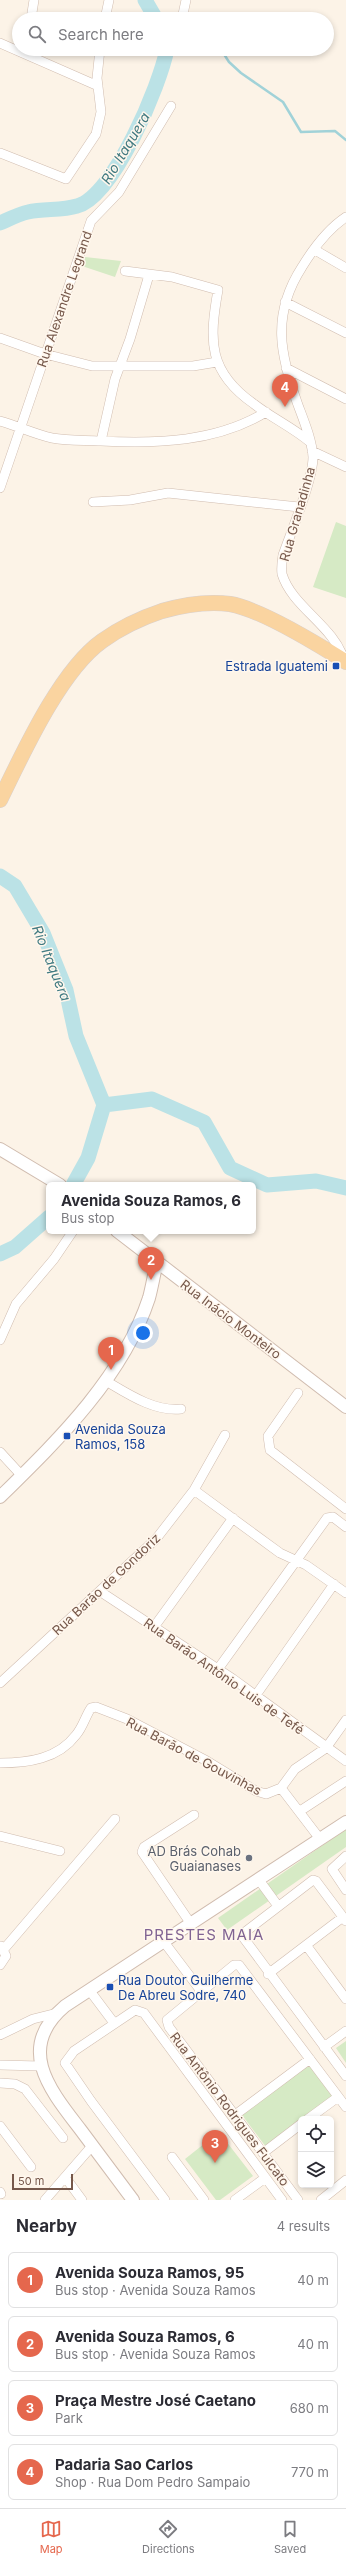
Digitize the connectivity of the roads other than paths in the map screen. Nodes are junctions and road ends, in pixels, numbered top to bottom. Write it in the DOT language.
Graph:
graph roads {
  1 [pos="34,0"];
  2 [pos="109,0"];
  3 [pos="186,0"];
  4 [pos="32,12"];
  5 [pos="106,12"];
  6 [pos="183,12"];
  7 [pos="0,43"];
  8 [pos="12,47"];
  9 [pos="33,56"];
  10 [pos="100,56"];
  11 [pos="98,86"];
  12 [pos="171,106"];
  13 [pos="0,153"];
  14 [pos="346,217"];
  15 [pos="315,250"];
  16 [pos="346,268"];
  17 [pos="125,271"];
  18 [pos="148,274"];
  19 [pos="285,302"];
  20 [pos="346,333"];
  21 [pos="0,338"];
  22 [pos="45,354"];
  23 [pos="217,362"];
  24 [pos="119,366"];
  25 [pos="286,368"];
  26 [pos="346,399"];
  27 [pos="266,412"];
  28 [pos="0,422"];
  29 [pos="19,428"];
  30 [pos="100,441"];
  31 [pos="311,446"];
  32 [pos="346,468"];
  33 [pos="0,488"];
  34 [pos="93,502"];
  35 [pos="299,507"];
  36 [pos="345,662"];
  37 [pos="0,800"];
  38 [pos="0,1149"];
  39 [pos="55,1182"];
  40 [pos="71,1234"];
  41 [pos="121,1234"];
  42 [pos="157,1262"];
  43 [pos="0,1340"];
  44 [pos="106,1381"];
  45 [pos="298,1393"];
  46 [pos="346,1407"];
  47 [pos="181,1409"];
  48 [pos="225,1435"];
  49 [pos="0,1452"];
  50 [pos="22,1476"];
  51 [pos="194,1490"];
  52 [pos="0,1497"];
  53 [pos="346,1509"];
  54 [pos="233,1518"];
  55 [pos="346,1527"];
  56 [pos="296,1561"];
  57 [pos="334,1584"];
  58 [pos="101,1592"];
  59 [pos="346,1593"];
  60 [pos="154,1627"];
  61 [pos="218,1669"];
  62 [pos="0,1683"];
  63 [pos="256,1695"];
  64 [pos="346,1720"];
  65 [pos="326,1748"];
  66 [pos="346,1761"];
  67 [pos="0,1763"];
  68 [pos="346,1781"];
  69 [pos="281,1788"];
  70 [pos="300,1811"];
  71 [pos="194,1815"];
  72 [pos="115,1819"];
  73 [pos="346,1822"];
  74 [pos="0,1836"];
  75 [pos="320,1839"];
  76 [pos="60,1851"];
  77 [pos="346,1856"];
  78 [pos="259,1880"];
  79 [pos="346,1890"];
  80 [pos="278,1906"];
  81 [pos="345,1919"];
  82 [pos="191,1924"];
  83 [pos="164,1942"];
  84 [pos="306,1945"];
  85 [pos="2,1947"];
  86 [pos="0,1964"];
  87 [pos="268,1974"];
  88 [pos="90,1991"];
  89 [pos="201,1991"];
  90 [pos="346,1999"];
  91 [pos="57,2013"];
  92 [pos="114,2023"];
  93 [pos="346,2031"];
  94 [pos="0,2035"];
  95 [pos="324,2047"];
  96 [pos="310,2059"];
  97 [pos="0,2065"];
  98 [pos="40,2066"];
  99 [pos="346,2076"];
  100 [pos="0,2083"];
  101 [pos="338,2097"];
  102 [pos="346,2107"];
  103 [pos="235,2115"];
  104 [pos="312,2116"];
  105 [pos="0,2126"];
  106 [pos="298,2126"];
  107 [pos="63,2138"];
  108 [pos="92,2146"];
  109 [pos="263,2153"];
  110 [pos="172,2157"];
  111 [pos="31,2167"];
  112 [pos="65,2177"];
  113 [pos="265,2178"];
  114 [pos="346,2180"];
  115 [pos="45,2200"];
  116 [pos="82,2200"];
  117 [pos="133,2200"];
  118 [pos="165,2200"];
  119 [pos="204,2200"];
  120 [pos="235,2200"];
  121 [pos="282,2200"];
  122 [pos="298,2200"];
  123 [pos="321,2200"];
  1 -- 4 [label="street"];
  2 -- 5 [label="street"];
  3 -- 6 [label="street"];
  7 -- 8 [label="street"];
  9 -- 11 [label="street"];
  10 -- 11 [label="street"];
  11 -- 13 [label="street"];
  12 -- 22 [label="street, Rua Alexandre Legrand"];
  14 -- 15 [label="street"];
  15 -- 16 [label="street"];
  15 -- 19 [label="street"];
  17 -- 18 [label="street"];
  18 -- 23 [label="street"];
  18 -- 24 [label="street"];
  19 -- 20 [label="street"];
  19 -- 25 [label="street"];
  21 -- 22 [label="street"];
  22 -- 24 [label="street"];
  22 -- 29 [label="street, Rua Alexandre Legrand"];
  23 -- 24 [label="street"];
  23 -- 27 [label="street"];
  24 -- 30 [label="street"];
  25 -- 26 [label="street"];
  25 -- 31 [label="street"];
  27 -- 30 [label="street"];
  27 -- 31 [label="street"];
  28 -- 29 [label="street"];
  29 -- 30 [label="street"];
  29 -- 33 [label="street, Rua Alexandre Legrand"];
  31 -- 32 [label="street"];
  31 -- 35 [label="street, Rua Granadinha"];
  34 -- 35 [label="street"];
  35 -- 36 [label="street, Rua Granadinha"];
  36 -- 37 [label="main road"];
  38 -- 39 [label="street"];
  40 -- 43 [label="street"];
  41 -- 42 [label="street, Rua Inácio Monteiro"];
  42 -- 44 [label="street"];
  42 -- 46 [label="street, Rua Inácio Monteiro"];
  44 -- 47 [label="street"];
  44 -- 50 [label="street"];
  45 -- 53 [label="street"];
  48 -- 51 [label="street, Rua Barão de Gondoriz"];
  49 -- 50 [label="street"];
  50 -- 52 [label="street"];
  51 -- 54 [label="street"];
  51 -- 58 [label="street, Rua Barão de Gondoriz"];
  54 -- 56 [label="street"];
  54 -- 60 [label="street"];
  55 -- 56 [label="street"];
  56 -- 57 [label="street"];
  56 -- 61 [label="street"];
  57 -- 59 [label="street"];
  57 -- 63 [label="street"];
  58 -- 60 [label="street, Rua Barão Antônio Luis de Tefé"];
  58 -- 62 [label="street, Rua Barão de Gondoriz"];
  60 -- 61 [label="street, Rua Barão Antônio Luis de Tefé"];
  61 -- 63 [label="street, Rua Barão Antônio Luis de Tefé"];
  63 -- 65 [label="street, Rua Barão Antônio Luis de Tefé"];
  64 -- 65 [label="street"];
  65 -- 66 [label="street, Rua Barão Antônio Luis de Tefé"];
  65 -- 69 [label="street"];
  67 -- 69 [label="street, Rua Barão de Gouvinhas"];
  68 -- 70 [label="street"];
  69 -- 70 [label="street, Rua Barão de Gouvinhas"];
  70 -- 75 [label="street, Rua Barão de Gouvinhas"];
  71 -- 82 [label="street"];
  72 -- 85 [label="street"];
  73 -- 75 [label="street"];
  74 -- 76 [label="street"];
  75 -- 78 [label="street"];
  77 -- 79 [label="street"];
  78 -- 80 [label="street"];
  78 -- 82 [label="street"];
  80 -- 81 [label="street"];
  80 -- 87 [label="street"];
  81 -- 84 [label="street"];
  82 -- 83 [label="street"];
  83 -- 88 [label="street"];
  83 -- 89 [label="street"];
  84 -- 87 [label="street"];
  84 -- 90 [label="street"];
  85 -- 86 [label="street"];
  87 -- 95 [label="street"];
  88 -- 91 [label="street"];
  88 -- 92 [label="street"];
  89 -- 96 [label="street"];
  89 -- 103 [label="street, Rua Antônio Rodrigues Fulcato"];
  91 -- 94 [label="street"];
  91 -- 98 [label="street"];
  92 -- 113 [label="street"];
  92 -- 118 [label="street"];
  93 -- 95 [label="street"];
  95 -- 99 [label="street"];
  96 -- 101 [label="street"];
  96 -- 103 [label="street"];
  97 -- 98 [label="street"];
  98 -- 108 [label="street"];
  100 -- 107 [label="street"];
  101 -- 102 [label="street"];
  101 -- 104 [label="street"];
  103 -- 109 [label="street, Rua Antônio Rodrigues Fulcato"];
  105 -- 111 [label="street"];
  106 -- 109 [label="street"];
  108 -- 112 [label="street"];
  108 -- 117 [label="street"];
  109 -- 122 [label="street, Rua Antônio Rodrigues Fulcato"];
  110 -- 119 [label="street"];
  112 -- 115 [label="street"];
  112 -- 116 [label="street"];
  113 -- 120 [label="street"];
  113 -- 121 [label="street"];
  114 -- 123 [label="street"];
}
